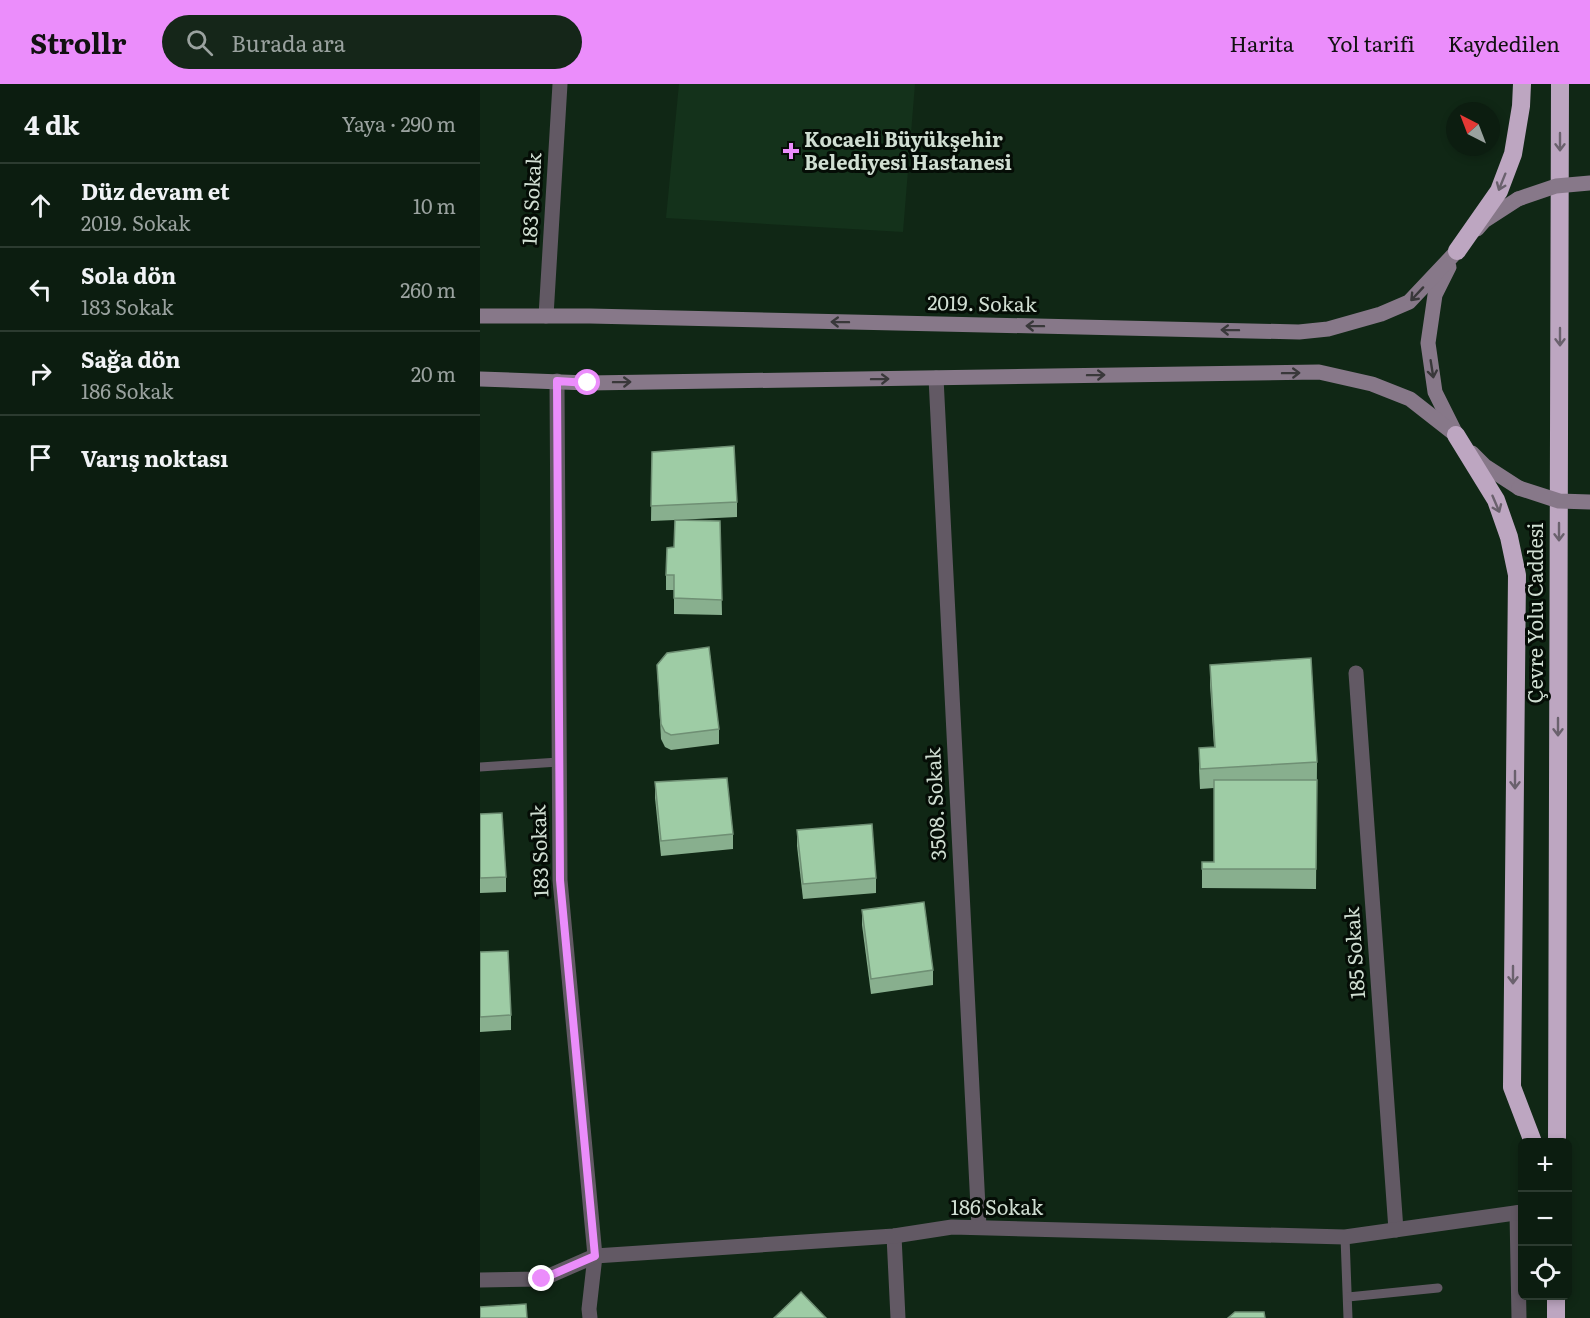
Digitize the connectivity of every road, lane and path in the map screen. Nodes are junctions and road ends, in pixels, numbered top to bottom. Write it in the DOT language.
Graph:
graph roads {
  1 [pos="560,84"];
  2 [pos="1522,84"];
  3 [pos="1560,84"];
  4 [pos="1590,183"];
  5 [pos="1457,251"];
  6 [pos="480,316"];
  7 [pos="546,316"];
  8 [pos="936,378"];
  9 [pos="480,379"];
  10 [pos="557,381"];
  11 [pos="1456,435"];
  12 [pos="1590,502"];
  13 [pos="1356,673"];
  14 [pos="559,762"];
  15 [pos="480,767"];
  16 [pos="1531,1138"];
  17 [pos="1557,1138"];
  18 [pos="1518,1212"];
  19 [pos="979,1227"];
  20 [pos="1396,1230"];
  21 [pos="894,1236"];
  22 [pos="1346,1237"];
  23 [pos="1520,1246"];
  24 [pos="595,1256"];
  25 [pos="480,1280"];
  26 [pos="1438,1288"];
  27 [pos="1348,1298"];
  28 [pos="1556,1300"];
  29 [pos="590,1318"];
  30 [pos="898,1318"];
  31 [pos="1348,1318"];
  32 [pos="1519,1318"];
  33 [pos="1556,1318"];
  1 -- 7 [label="street, 183 Sokak"];
  2 -- 5 [label="highway, one-way"];
  3 -- 17 [label="highway, Çevre Yolu Caddesi, one-way"];
  4 -- 5 [label="street, bridge"];
  5 -- 7 [label="street, 2019. Sokak, one-way"];
  5 -- 11 [label="street, one-way"];
  6 -- 7 [label="street, 2019. Sokak"];
  10 -- 8 [label="street, one-way"];
  8 -- 11 [label="street, one-way"];
  8 -- 19 [label="street, 3508. Sokak"];
  9 -- 10 [label="street"];
  10 -- 14 [label="street, 183 Sokak"];
  11 -- 12 [label="street, bridge"];
  11 -- 16 [label="highway, one-way"];
  13 -- 20 [label="street, 185 Sokak"];
  14 -- 15 [label="lane"];
  14 -- 24 [label="street, 183 Sokak"];
  18 -- 20 [label="street, 186 Sokak"];
  19 -- 21 [label="street, 186 Sokak"];
  19 -- 22 [label="street, 186 Sokak"];
  20 -- 22 [label="street, 186 Sokak"];
  21 -- 24 [label="street, 186 Sokak"];
  21 -- 30 [label="street"];
  22 -- 27 [label="lane"];
  23 -- 32 [label="street"];
  24 -- 25 [label="street, 186 Sokak"];
  24 -- 29 [label="street, 183 Sokak"];
  26 -- 27 [label="lane"];
  27 -- 31 [label="lane"];
  28 -- 33 [label="highway"];
}
